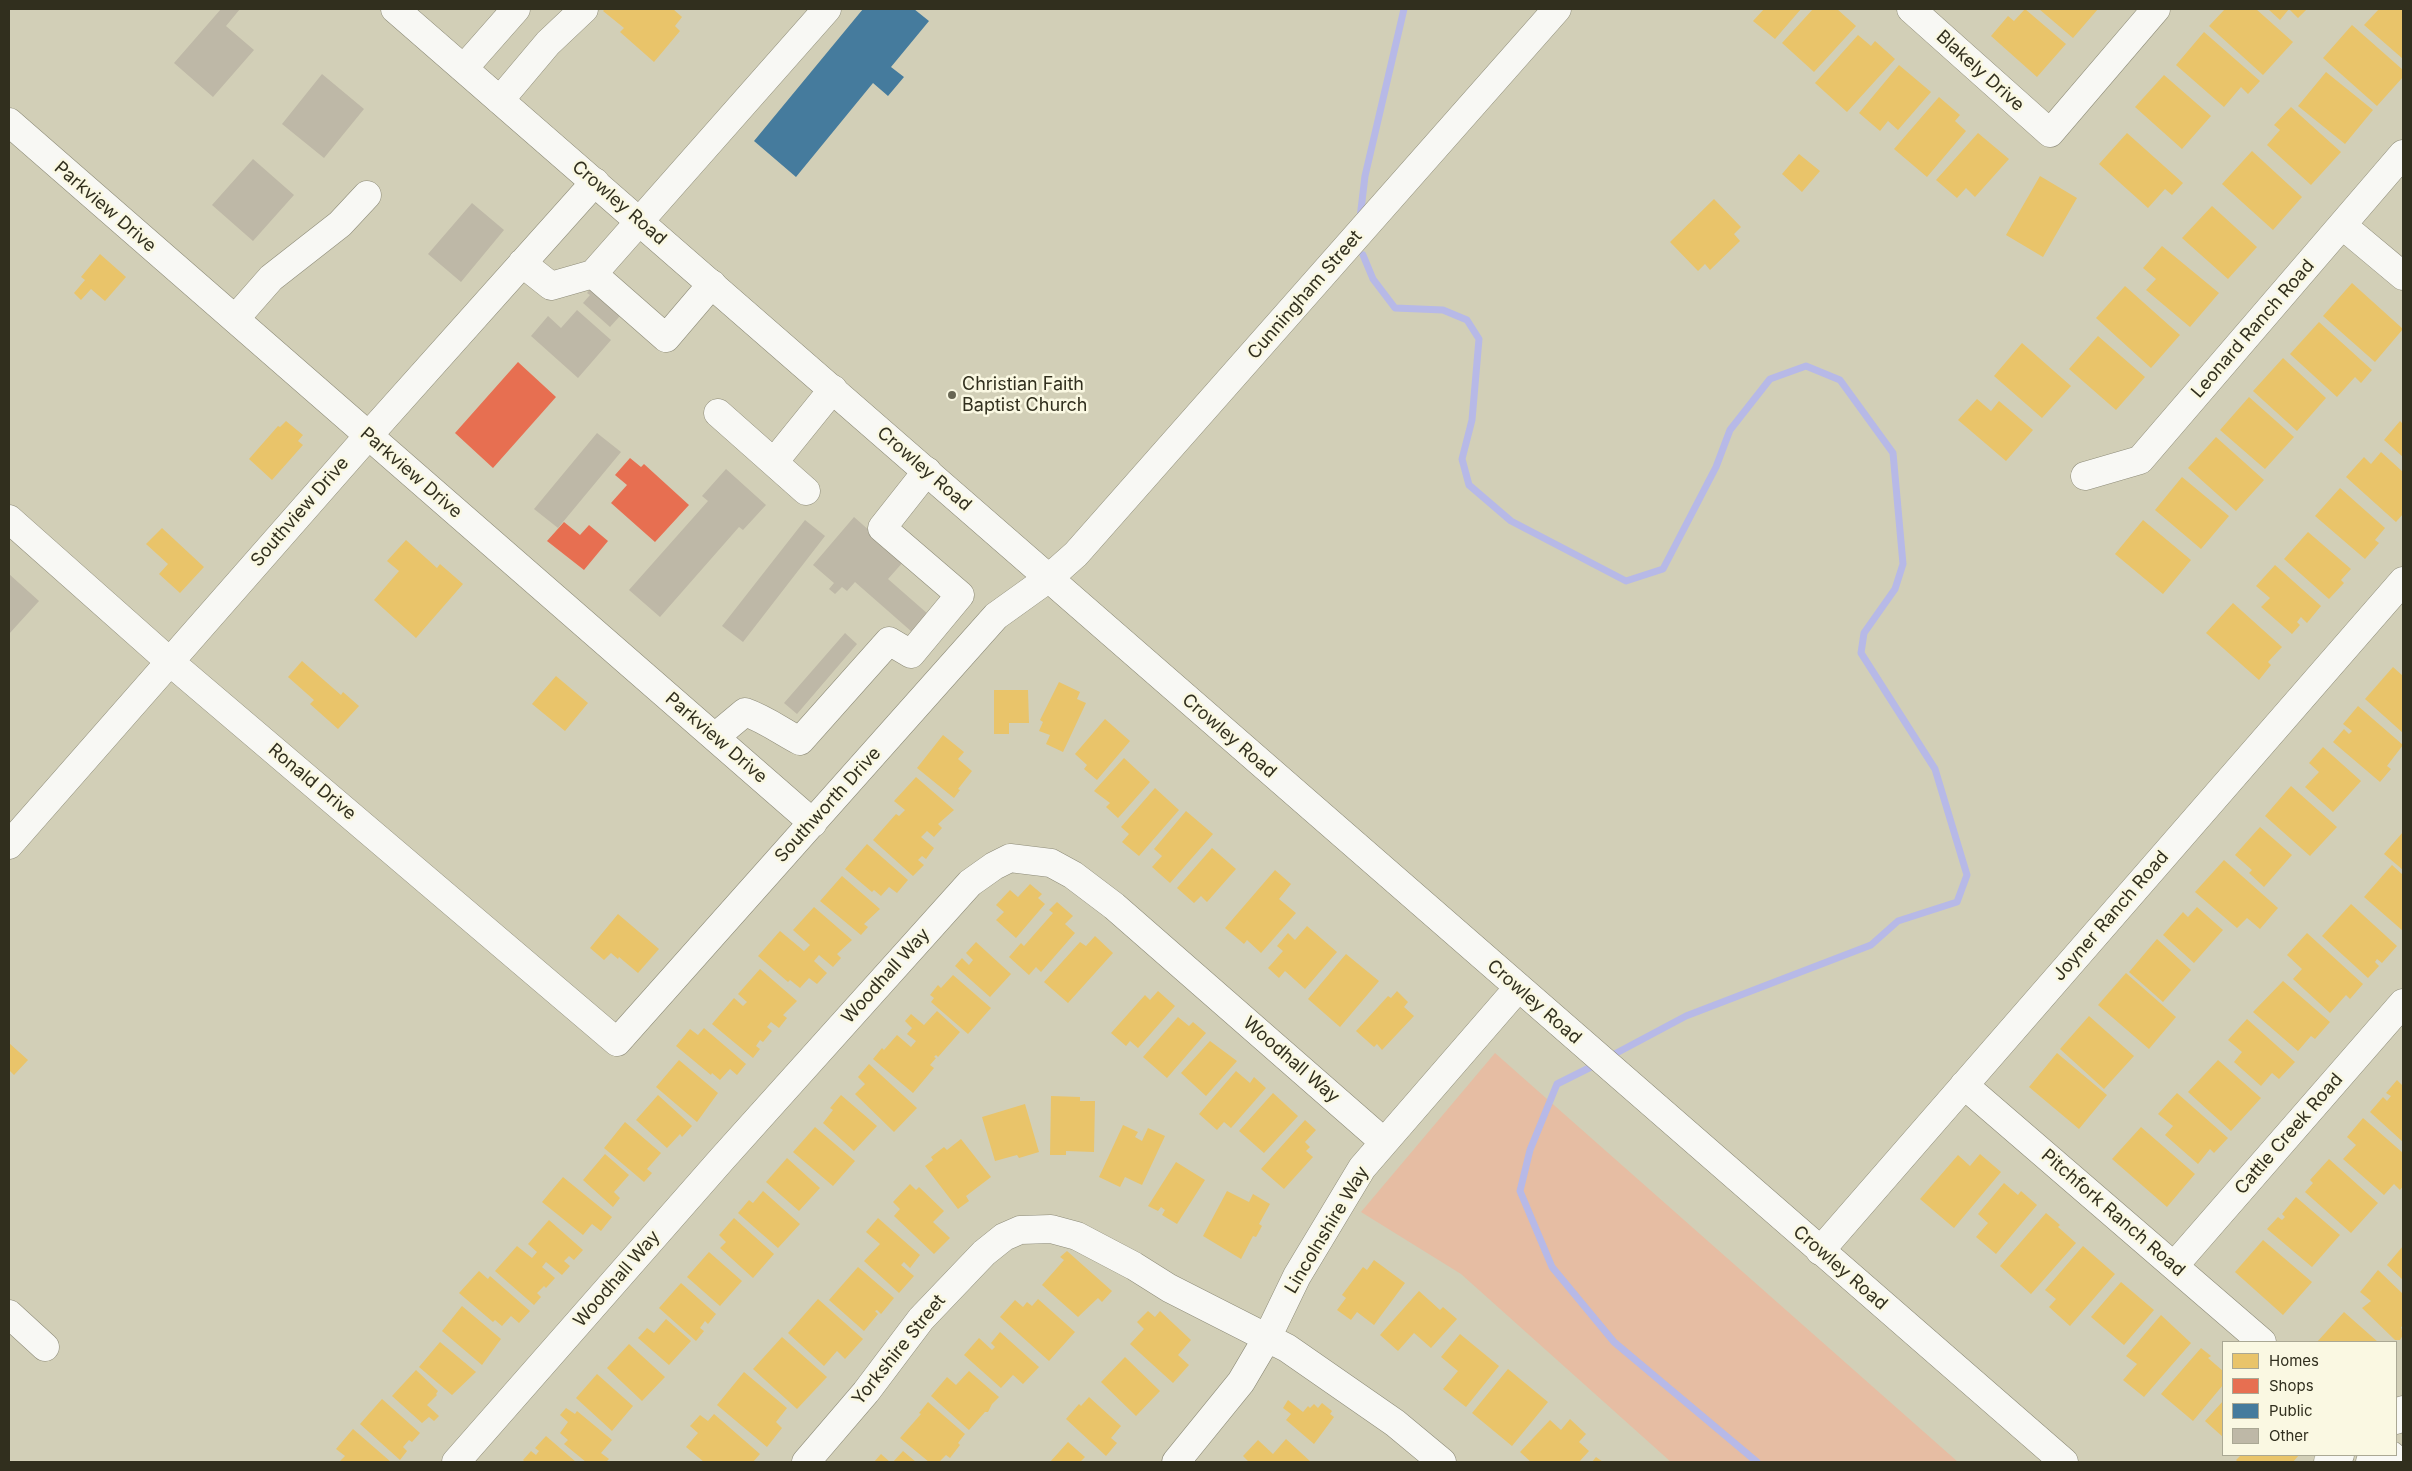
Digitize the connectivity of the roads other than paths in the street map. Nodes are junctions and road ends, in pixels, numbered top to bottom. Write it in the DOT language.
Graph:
graph roads {
  1 [pos="395,9"];
  2 [pos="516,9"];
  3 [pos="584,9"];
  4 [pos="826,9"];
  5 [pos="1558,9"];
  6 [pos="1911,9"];
  7 [pos="2156,9"];
  8 [pos="464,68"];
  9 [pos="500,100"];
  10 [pos="9,122"];
  11 [pos="2403,154"];
  12 [pos="595,182"];
  13 [pos="367,195"];
  14 [pos="639,221"];
  15 [pos="2342,225"];
  16 [pos="522,263"];
  17 [pos="593,274"];
  18 [pos="2403,276"];
  19 [pos="712,284"];
  20 [pos="235,319"];
  21 [pos="833,389"];
  22 [pos="718,413"];
  23 [pos="368,436"];
  24 [pos="774,462"];
  25 [pos="927,471"];
  26 [pos="2085,476"];
  27 [pos="806,491"];
  28 [pos="9,520"];
  29 [pos="1049,578"];
  30 [pos="2403,581"];
  31 [pos="169,661"];
  32 [pos="715,737"];
  33 [pos="813,822"];
  34 [pos="9,845"];
  35 [pos="1518,988"];
  36 [pos="2403,1003"];
  37 [pos="617,1042"];
  38 [pos="1964,1084"];
  39 [pos="1384,1142"];
  40 [pos="1820,1251"];
  41 [pos="2174,1266"];
  42 [pos="9,1314"];
  43 [pos="1267,1338"];
  44 [pos="2261,1341"];
  45 [pos="45,1346"];
  46 [pos="456,1462"];
  47 [pos="806,1462"];
  48 [pos="1176,1462"];
  49 [pos="1442,1462"];
  50 [pos="2064,1462"];
  1 -- 8 [label="street, Crowley Road"];
  2 -- 8 [label="street"];
  3 -- 9 [label="street"];
  4 -- 14 [label="street"];
  5 -- 29 [label="street, Cunningham Street"];
  6 -- 7 [label="street, Blakely Drive"];
  8 -- 9 [label="street, Crowley Road"];
  9 -- 12 [label="street, Crowley Road"];
  10 -- 20 [label="street, Parkview Drive"];
  11 -- 15 [label="street, Leonard Ranch Road"];
  12 -- 14 [label="street, Crowley Road"];
  12 -- 16 [label="street, Southview Drive"];
  13 -- 20 [label="street"];
  14 -- 17 [label="street"];
  14 -- 19 [label="street, Crowley Road"];
  15 -- 18 [label="street"];
  15 -- 26 [label="street, Leonard Ranch Road"];
  16 -- 17 [label="street"];
  16 -- 23 [label="street, Southview Drive"];
  17 -- 19 [label="street"];
  19 -- 21 [label="street, Crowley Road"];
  20 -- 23 [label="street, Parkview Drive"];
  21 -- 24 [label="street"];
  21 -- 25 [label="street, Crowley Road"];
  22 -- 24 [label="street"];
  23 -- 31 [label="street, Southview Drive"];
  23 -- 32 [label="street, Parkview Drive"];
  24 -- 27 [label="street"];
  25 -- 29 [label="street, Crowley Road"];
  25 -- 32 [label="street"];
  28 -- 31 [label="street, Ronald Drive"];
  29 -- 33 [label="street, Southworth Drive"];
  29 -- 35 [label="street, Crowley Road"];
  30 -- 38 [label="street, Joyner Ranch Road"];
  31 -- 34 [label="street, Southview Drive"];
  31 -- 37 [label="street, Ronald Drive"];
  32 -- 33 [label="street, Parkview Drive"];
  33 -- 37 [label="street, Southworth Drive"];
  35 -- 39 [label="street, Lincolnshire Way"];
  35 -- 40 [label="street, Crowley Road"];
  36 -- 41 [label="street, Cattle Creek Road"];
  38 -- 40 [label="street, Joyner Ranch Road"];
  38 -- 41 [label="street, Pitchfork Ranch Road"];
  39 -- 43 [label="street, Lincolnshire Way"];
  39 -- 46 [label="street, Woodhall Way"];
  40 -- 50 [label="street, Crowley Road"];
  41 -- 44 [label="street, Pitchfork Ranch Road"];
  42 -- 45 [label="street"];
  43 -- 47 [label="street, Yorkshire Street"];
  43 -- 48 [label="street, Lincolnshire Way"];
  43 -- 49 [label="street, Yorkshire Street"];
}
